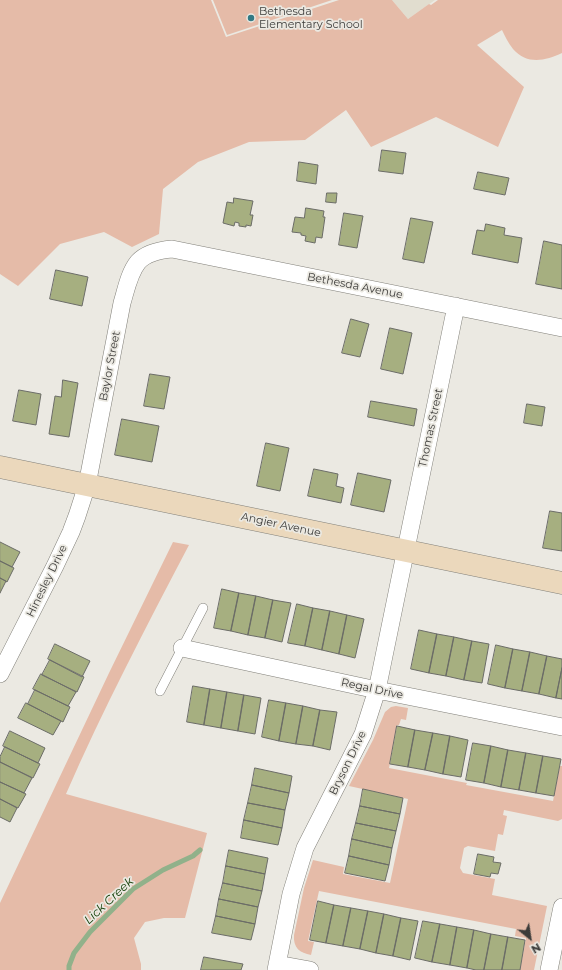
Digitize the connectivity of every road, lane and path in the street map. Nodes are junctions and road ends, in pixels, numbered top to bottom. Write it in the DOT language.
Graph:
graph roads {
  1 [pos="148,255"];
  2 [pos="456,306"];
  3 [pos="562,328"];
  4 [pos="0,467"];
  5 [pos="87,485"];
  6 [pos="405,551"];
  7 [pos="562,583"];
  8 [pos="204,608"];
  9 [pos="182,648"];
  10 [pos="0,674"];
  11 [pos="377,690"];
  12 [pos="160,691"];
  13 [pos="562,727"];
  14 [pos="562,907"];
  15 [pos="277,967"];
  16 [pos="310,970"];
  17 [pos="549,970"];
  1 -- 2 [label="street, Bethesda Avenue"];
  1 -- 5 [label="street, Baylor Street"];
  2 -- 3 [label="street, Bethesda Avenue"];
  2 -- 6 [label="street, Thomas Street"];
  4 -- 5 [label="street, Angier Avenue"];
  5 -- 6 [label="street, Angier Avenue"];
  5 -- 10 [label="street, Hinesley Drive"];
  6 -- 7 [label="street, Angier Avenue"];
  6 -- 11 [label="street, Bryson Drive"];
  8 -- 9 [label="lane"];
  9 -- 11 [label="street, Regal Drive"];
  9 -- 12 [label="lane"];
  11 -- 13 [label="street, Regal Drive"];
  11 -- 15 [label="street, Bryson Drive"];
  14 -- 17 [label="street"];
  15 -- 16 [label="street"];
}
